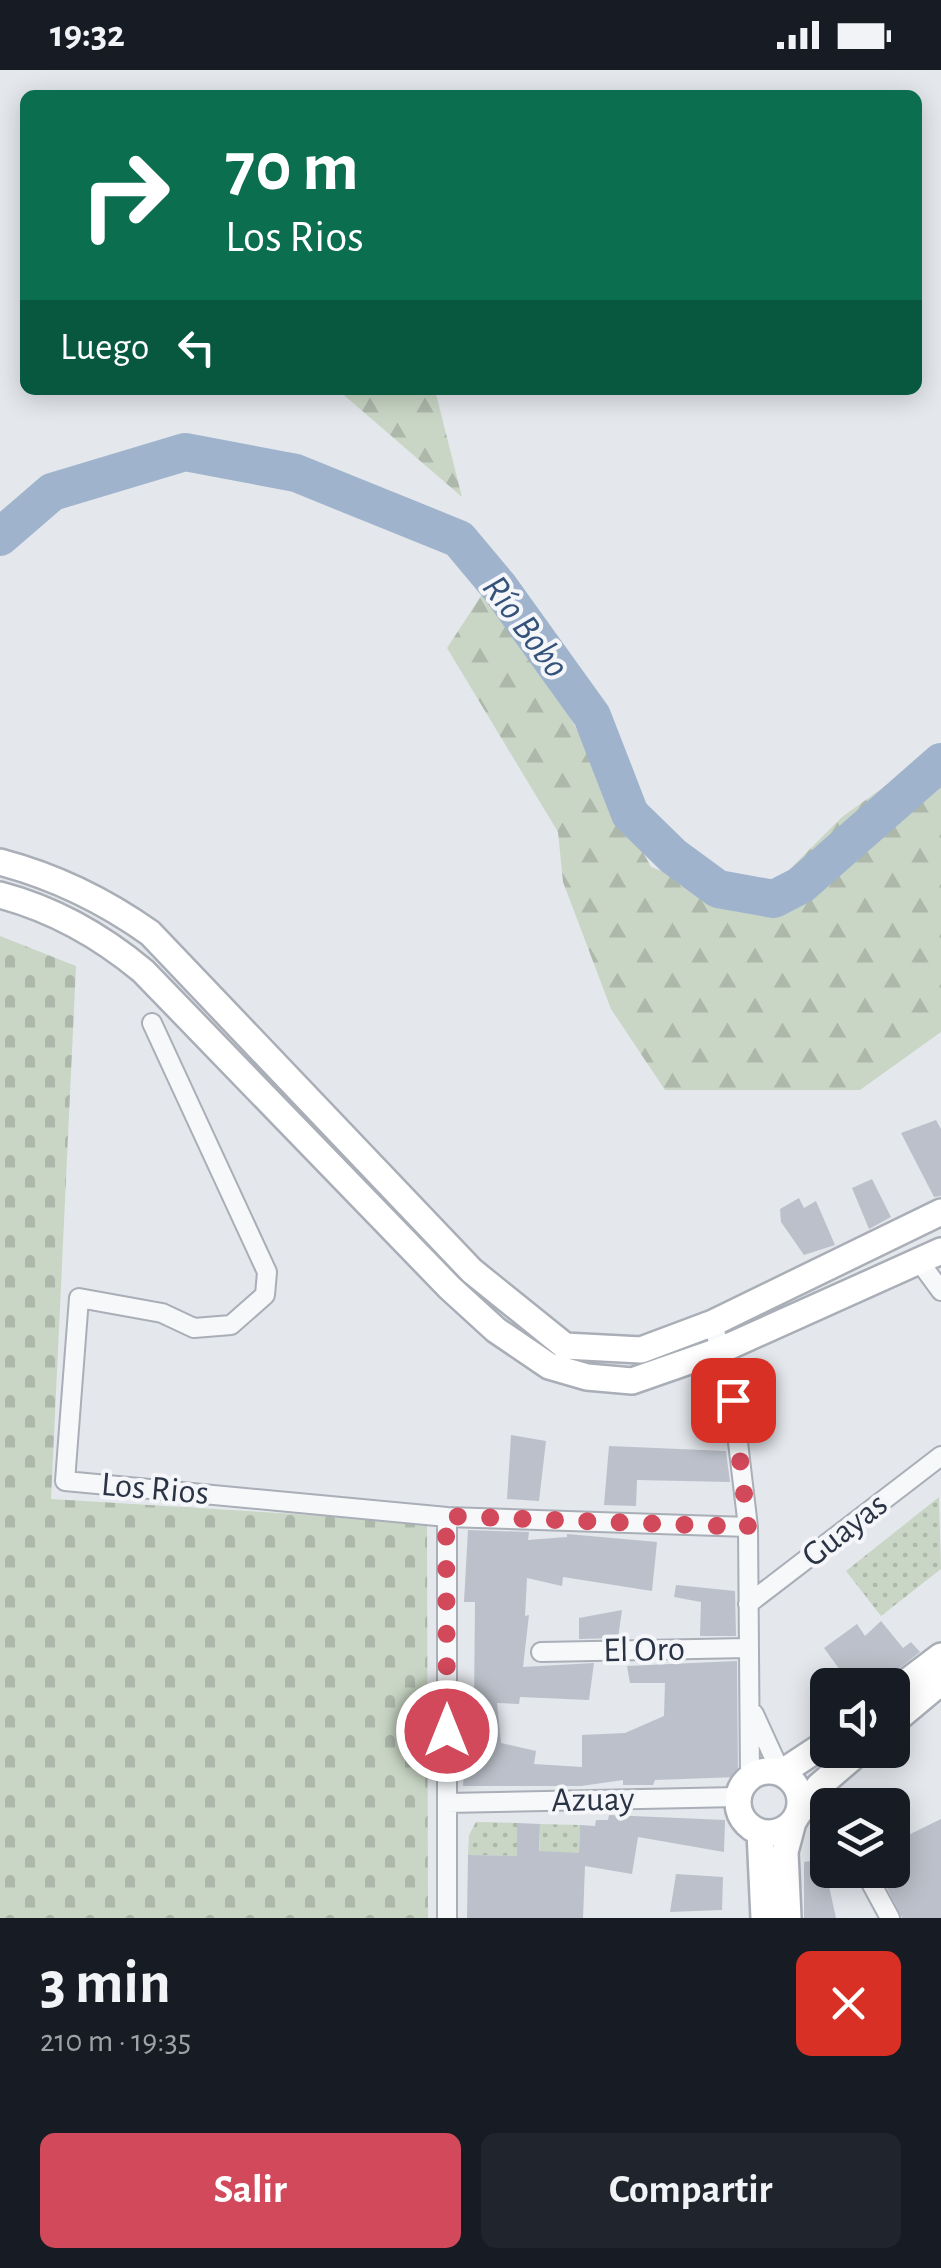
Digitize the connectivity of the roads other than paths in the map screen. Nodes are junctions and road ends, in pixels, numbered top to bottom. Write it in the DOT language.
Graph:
graph roads {
  1 [pos="0,862"];
  2 [pos="0,895"];
  3 [pos="152,1023"];
  4 [pos="941,1212"];
  5 [pos="930,1256"];
  6 [pos="941,1291"];
  7 [pos="712,1323"];
  8 [pos="721,1350"];
  9 [pos="941,1456"];
  10 [pos="446,1516"];
  11 [pos="748,1527"];
  12 [pos="748,1604"];
  13 [pos="747,1648"];
  14 [pos="541,1652"];
  15 [pos="941,1656"];
  16 [pos="910,1679"];
  17 [pos="941,1682"];
  18 [pos="751,1709"];
  19 [pos="910,1709"];
  20 [pos="810,1754"];
  21 [pos="847,1768"];
  22 [pos="781,1773"];
  23 [pos="744,1787"];
  24 [pos="831,1788"];
  25 [pos="447,1803"];
  26 [pos="810,1807"];
  27 [pos="796,1818"];
  28 [pos="760,1832"];
  29 [pos="874,1888"];
  30 [pos="447,1918"];
  31 [pos="764,1918"];
  32 [pos="788,1918"];
  33 [pos="890,1918"];
  1 -- 7 [label="main road"];
  2 -- 8 [label="main road"];
  3 -- 10 [label="street, Los Rios"];
  4 -- 7 [label="main road"];
  5 -- 6 [label="street"];
  5 -- 8 [label="main road"];
  7 -- 8 [label="street"];
  8 -- 11 [label="street"];
  9 -- 12 [label="street, Guayas"];
  10 -- 11 [label="street, Los Rios"];
  10 -- 25 [label="street"];
  11 -- 12 [label="street"];
  12 -- 13 [label="street"];
  13 -- 14 [label="street, El Oro"];
  13 -- 18 [label="street"];
  15 -- 16 [label="main road"];
  17 -- 19 [label="main road"];
  18 -- 22 [label="street"];
  18 -- 23 [label="street"];
  20 -- 22 [label="main road"];
  21 -- 24 [label="main road"];
  22 -- 23 [label="main road"];
  22 -- 27 [label="main road"];
  23 -- 25 [label="street, Azuay"];
  23 -- 28 [label="main road"];
  25 -- 30 [label="street"];
  26 -- 27 [label="main road"];
  27 -- 28 [label="main road"];
  27 -- 32 [label="main road"];
  28 -- 31 [label="main road"];
  29 -- 33 [label="street"];
}
